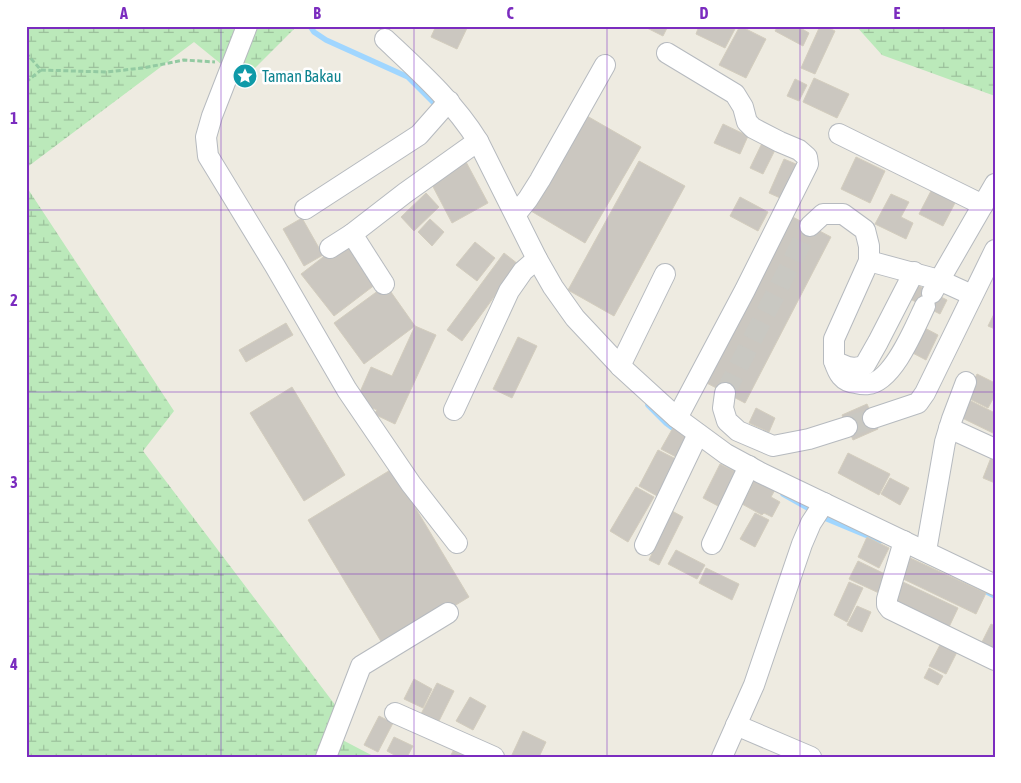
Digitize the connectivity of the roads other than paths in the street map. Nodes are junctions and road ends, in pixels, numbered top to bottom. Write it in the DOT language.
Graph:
graph roads {
  1 [pos="248,26"];
  2 [pos="386,39"];
  3 [pos="666,53"];
  4 [pos="605,66"];
  5 [pos="449,101"];
  6 [pos="839,134"];
  7 [pos="478,141"];
  8 [pos="995,184"];
  9 [pos="983,205"];
  10 [pos="305,209"];
  11 [pos="516,214"];
  12 [pos="810,226"];
  13 [pos="352,234"];
  14 [pos="330,248"];
  15 [pos="995,250"];
  16 [pos="537,259"];
  17 [pos="869,261"];
  18 [pos="914,272"];
  19 [pos="665,274"];
  20 [pos="384,284"];
  21 [pos="932,293"];
  22 [pos="972,295"];
  23 [pos="834,361"];
  24 [pos="620,366"];
  25 [pos="966,382"];
  26 [pos="725,392"];
  27 [pos="454,410"];
  28 [pos="677,418"];
  29 [pos="873,418"];
  30 [pos="848,427"];
  31 [pos="949,428"];
  32 [pos="698,434"];
  33 [pos="995,448"];
  34 [pos="749,466"];
  35 [pos="818,512"];
  36 [pos="904,541"];
  37 [pos="457,543"];
  38 [pos="712,544"];
  39 [pos="645,545"];
  40 [pos="926,551"];
  41 [pos="995,585"];
  42 [pos="448,613"];
  43 [pos="995,660"];
  44 [pos="395,713"];
  45 [pos="736,725"];
  46 [pos="326,757"];
  47 [pos="494,757"];
  48 [pos="722,757"];
  49 [pos="811,757"];
  1 -- 37 [label="street"];
  2 -- 5 [label="street"];
  3 -- 28 [label="street"];
  4 -- 11 [label="street"];
  5 -- 7 [label="street"];
  5 -- 10 [label="street"];
  6 -- 9 [label="street"];
  7 -- 11 [label="street"];
  7 -- 13 [label="street"];
  8 -- 9 [label="street"];
  9 -- 21 [label="street"];
  11 -- 16 [label="street"];
  12 -- 17 [label="street"];
  13 -- 14 [label="street"];
  13 -- 20 [label="street"];
  15 -- 22 [label="street"];
  16 -- 24 [label="street"];
  16 -- 27 [label="street"];
  17 -- 18 [label="street"];
  17 -- 23 [label="street"];
  18 -- 21 [label="street"];
  18 -- 23 [label="street"];
  19 -- 24 [label="street"];
  21 -- 22 [label="street"];
  21 -- 23 [label="street"];
  22 -- 29 [label="street"];
  24 -- 28 [label="street"];
  25 -- 31 [label="street"];
  26 -- 30 [label="street"];
  28 -- 32 [label="street"];
  31 -- 33 [label="street"];
  31 -- 40 [label="street"];
  32 -- 34 [label="street"];
  32 -- 39 [label="street"];
  34 -- 35 [label="street"];
  34 -- 38 [label="street"];
  35 -- 36 [label="street"];
  35 -- 45 [label="street"];
  36 -- 40 [label="street"];
  36 -- 43 [label="street"];
  40 -- 41 [label="street"];
  42 -- 46 [label="street"];
  44 -- 47 [label="street"];
  45 -- 48 [label="street"];
  45 -- 49 [label="street"];
}
